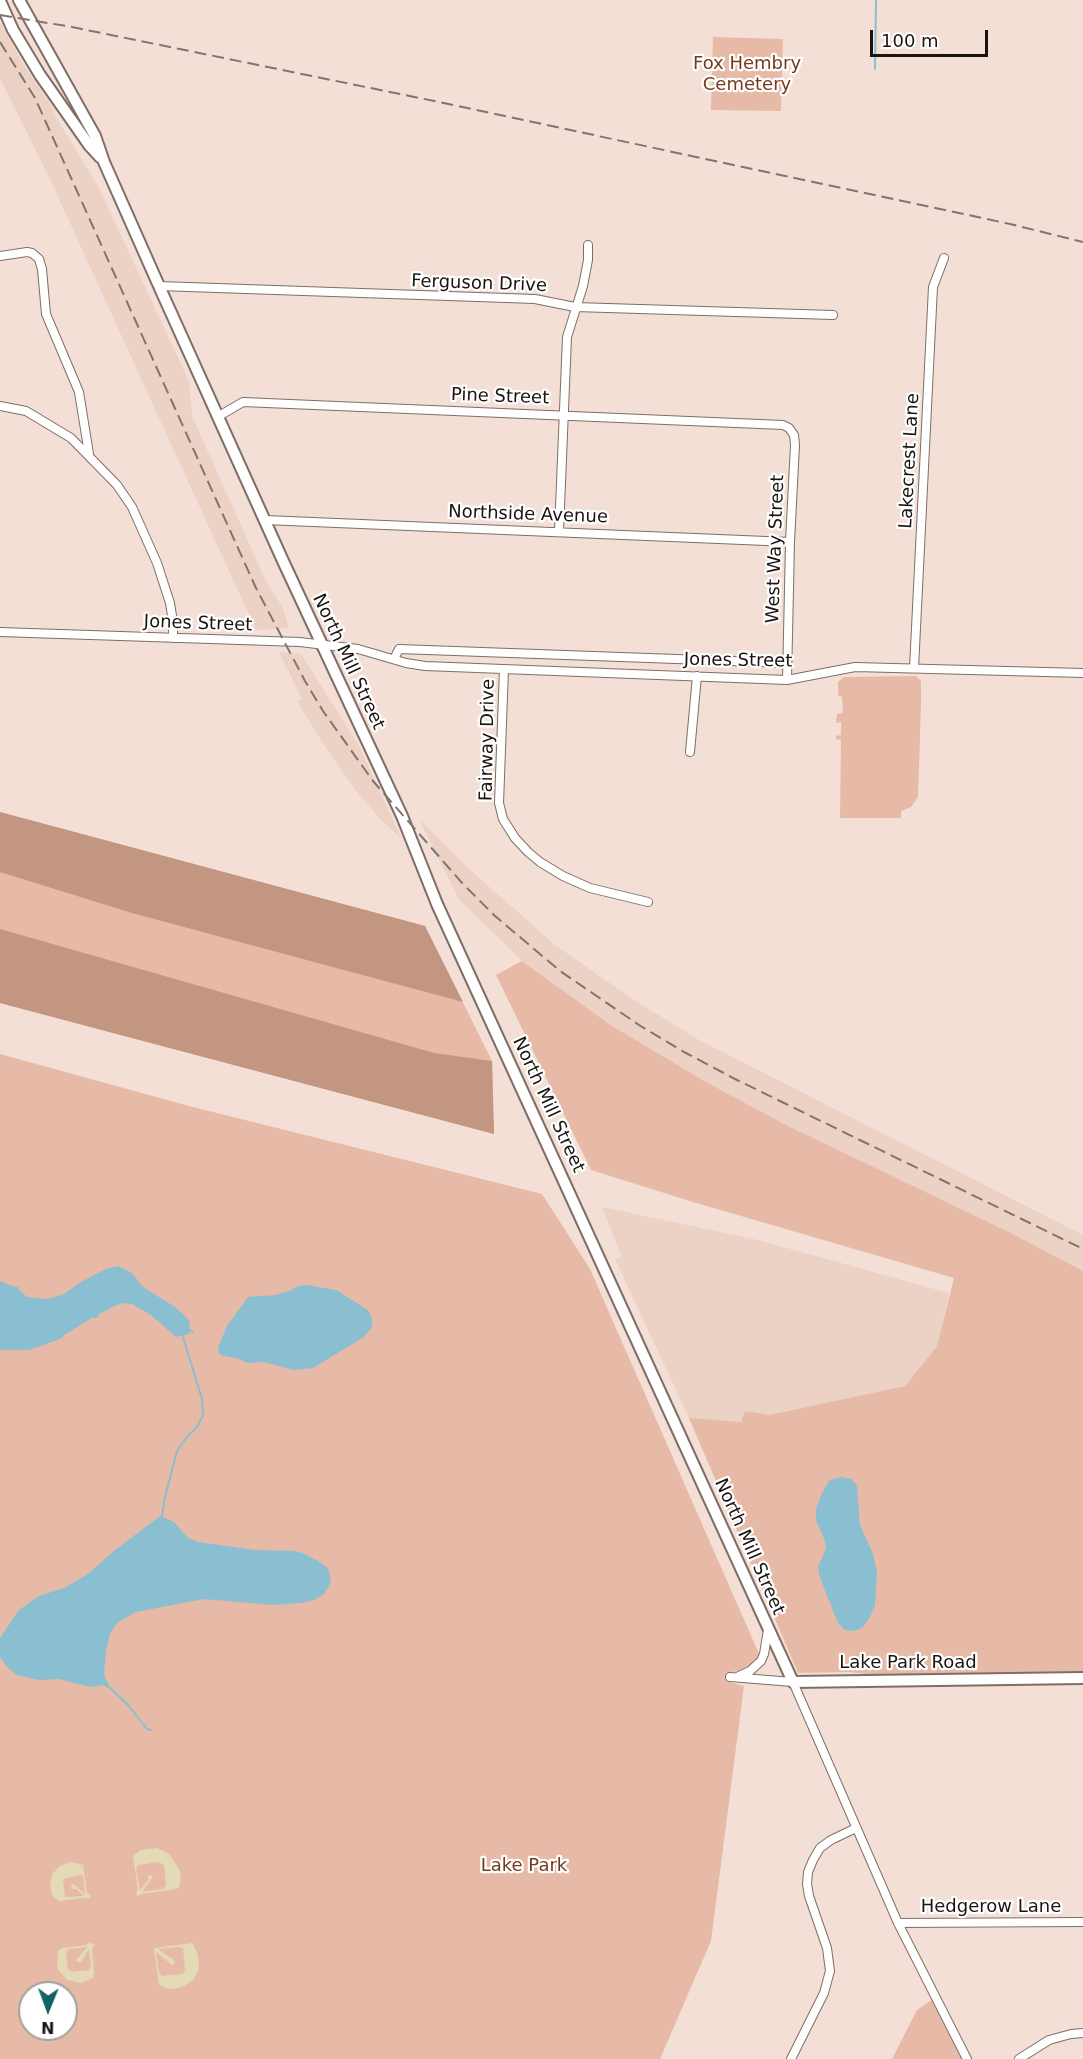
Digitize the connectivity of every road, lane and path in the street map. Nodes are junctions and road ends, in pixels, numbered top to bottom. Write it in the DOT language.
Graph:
graph roads {
  1 [pos="19,0"];
  2 [pos="0,1"];
  3 [pos="104,162"];
  4 [pos="588,245"];
  5 [pos="0,256"];
  6 [pos="944,258"];
  7 [pos="159,286"];
  8 [pos="575,307"];
  9 [pos="833,315"];
  10 [pos="0,405"];
  11 [pos="563,414"];
  12 [pos="219,416"];
  13 [pos="783,425"];
  14 [pos="89,454"];
  15 [pos="265,520"];
  16 [pos="559,531"];
  17 [pos="790,542"];
  18 [pos="0,633"];
  19 [pos="173,639"];
  20 [pos="322,645"];
  21 [pos="393,659"];
  22 [pos="787,663"];
  23 [pos="914,668"];
  24 [pos="504,669"];
  25 [pos="1083,673"];
  26 [pos="697,676"];
  27 [pos="787,680"];
  28 [pos="690,752"];
  29 [pos="648,902"];
  30 [pos="768,1630"];
  31 [pos="1083,1678"];
  32 [pos="794,1682"];
  33 [pos="856,1828"];
  34 [pos="1083,1922"];
  35 [pos="898,1923"];
  36 [pos="1083,2033"];
  37 [pos="791,2059"];
  38 [pos="967,2059"];
  39 [pos="1019,2059"];
  1 -- 3 [label="main road, North Mill Street"];
  2 -- 3 [label="main road, North Mill Street"];
  3 -- 7 [label="main road, North Mill Street"];
  4 -- 8 [label="street"];
  5 -- 14 [label="street"];
  6 -- 23 [label="street, Lakecrest Lane"];
  7 -- 8 [label="street, Ferguson Drive"];
  7 -- 12 [label="main road, North Mill Street"];
  8 -- 9 [label="street, Ferguson Drive"];
  8 -- 11 [label="street"];
  10 -- 14 [label="street"];
  11 -- 12 [label="street, Pine Street"];
  11 -- 13 [label="street, Pine Street"];
  11 -- 16 [label="street"];
  12 -- 15 [label="main road, North Mill Street"];
  13 -- 17 [label="street, West Way Street"];
  14 -- 19 [label="street"];
  15 -- 16 [label="street, Northside Avenue"];
  15 -- 20 [label="main road, North Mill Street"];
  16 -- 17 [label="street, Northside Avenue"];
  17 -- 22 [label="street, West Way Street"];
  18 -- 19 [label="street, Jones Street"];
  19 -- 20 [label="street, Jones Street"];
  20 -- 21 [label="street, Jones Street"];
  20 -- 30 [label="main road, North Mill Street"];
  21 -- 22 [label="street, Jones Street"];
  21 -- 24 [label="street, Jones Street"];
  22 -- 27 [label="street, West Way Street"];
  23 -- 25 [label="street, Jones Street"];
  23 -- 27 [label="street, Jones Street"];
  24 -- 26 [label="street, Jones Street"];
  24 -- 29 [label="street, Fairway Drive"];
  26 -- 27 [label="street, Jones Street"];
  26 -- 28 [label="street"];
  30 -- 32 [label="main road, North Mill Street"];
  30 -- 32 [label="street, Lake Park Road"];
  31 -- 32 [label="main road, Lake Park Road"];
  32 -- 33 [label="street, North Mill Street"];
  33 -- 35 [label="street, North Mill Street"];
  33 -- 37 [label="street"];
  34 -- 35 [label="street, Hedgerow Lane"];
  35 -- 38 [label="street, North Mill Street"];
  36 -- 39 [label="street"];
}
